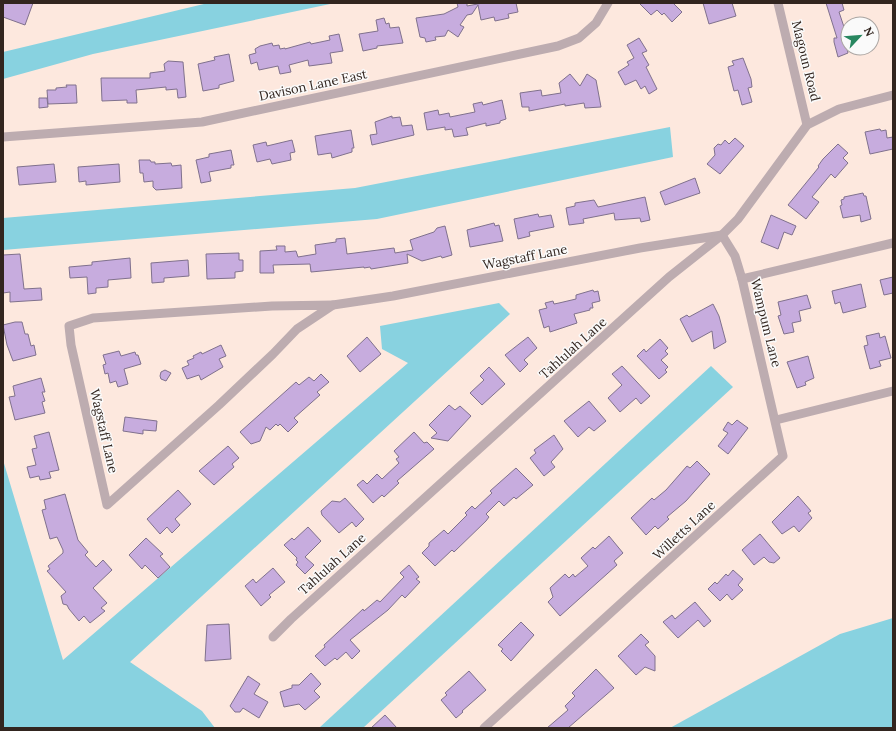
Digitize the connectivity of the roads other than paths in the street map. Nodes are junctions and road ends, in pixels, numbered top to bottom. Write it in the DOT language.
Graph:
graph roads {
  1 [pos="608,3"];
  2 [pos="778,3"];
  3 [pos="893,95"];
  4 [pos="807,125"];
  5 [pos="3,137"];
  6 [pos="722,235"];
  7 [pos="893,243"];
  8 [pos="742,279"];
  9 [pos="334,305"];
  10 [pos="893,391"];
  11 [pos="776,420"];
  12 [pos="273,637"];
  13 [pos="484,728"];
  1 -- 5 [label="street, Davison Lane East"];
  2 -- 4 [label="street, Magoun Road"];
  3 -- 4 [label="street, Tahlulah Lane"];
  4 -- 6 [label="street, Tahlulah Lane"];
  6 -- 8 [label="street, Wampum Lane"];
  6 -- 9 [label="street, Wagstaff Lane"];
  6 -- 12 [label="street, Tahlulah Lane"];
  7 -- 8 [label="street"];
  8 -- 11 [label="street, Wampum Lane"];
  9 -- 9 [label="street, Wagstaff Lane"];
  10 -- 11 [label="street"];
  11 -- 13 [label="street, Willetts Lane"];
}
